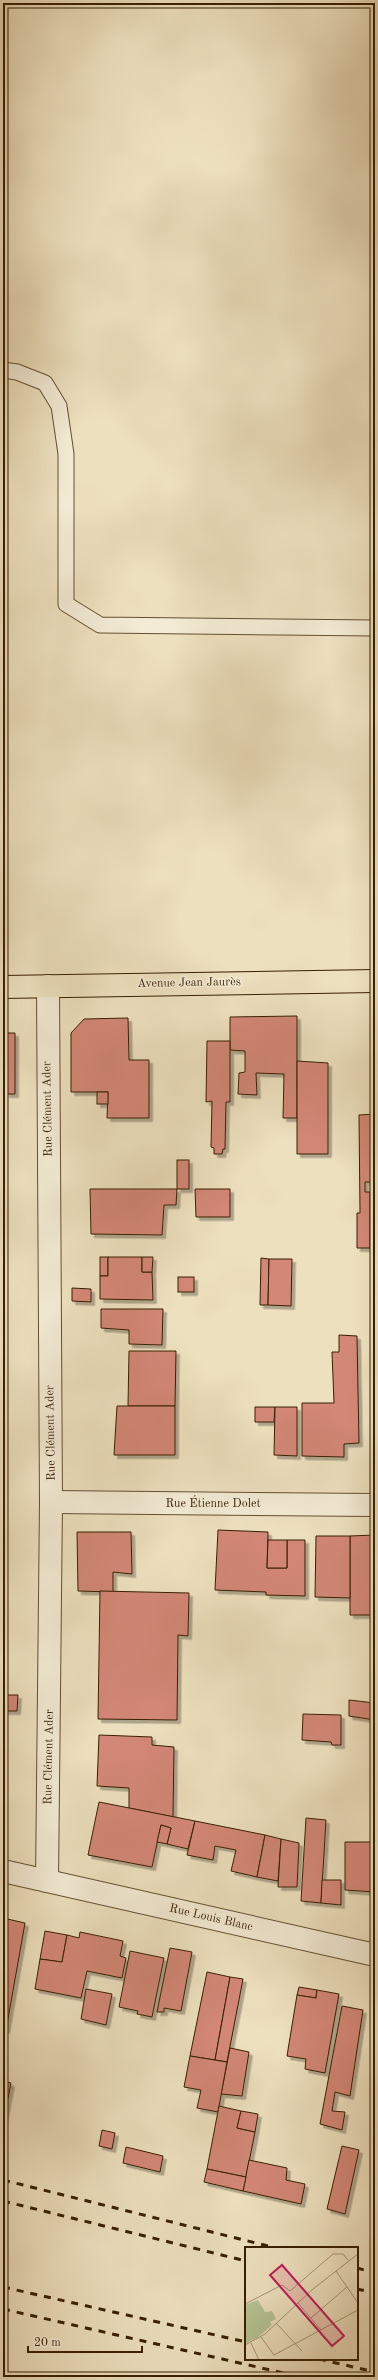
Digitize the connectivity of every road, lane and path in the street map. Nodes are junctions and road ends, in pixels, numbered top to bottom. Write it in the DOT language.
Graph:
graph roads {
  1 [pos="3,370"];
  2 [pos="375,628"];
  3 [pos="375,981"];
  4 [pos="48,986"];
  5 [pos="3,987"];
  6 [pos="52,1502"];
  7 [pos="375,1505"];
  8 [pos="3,1871"];
  9 [pos="47,1881"];
  10 [pos="375,1955"];
  1 -- 2 [label="lane"];
  3 -- 4 [label="main road, Avenue Jean Jaurès"];
  4 -- 5 [label="main road, Avenue Jean Jaurès"];
  4 -- 6 [label="street, Rue Clément Ader"];
  6 -- 7 [label="street, Rue Étienne Dolet"];
  6 -- 9 [label="street, Rue Clément Ader"];
  8 -- 9 [label="street, Rue Louis Blanc"];
  9 -- 10 [label="street, Rue Louis Blanc"];
}
